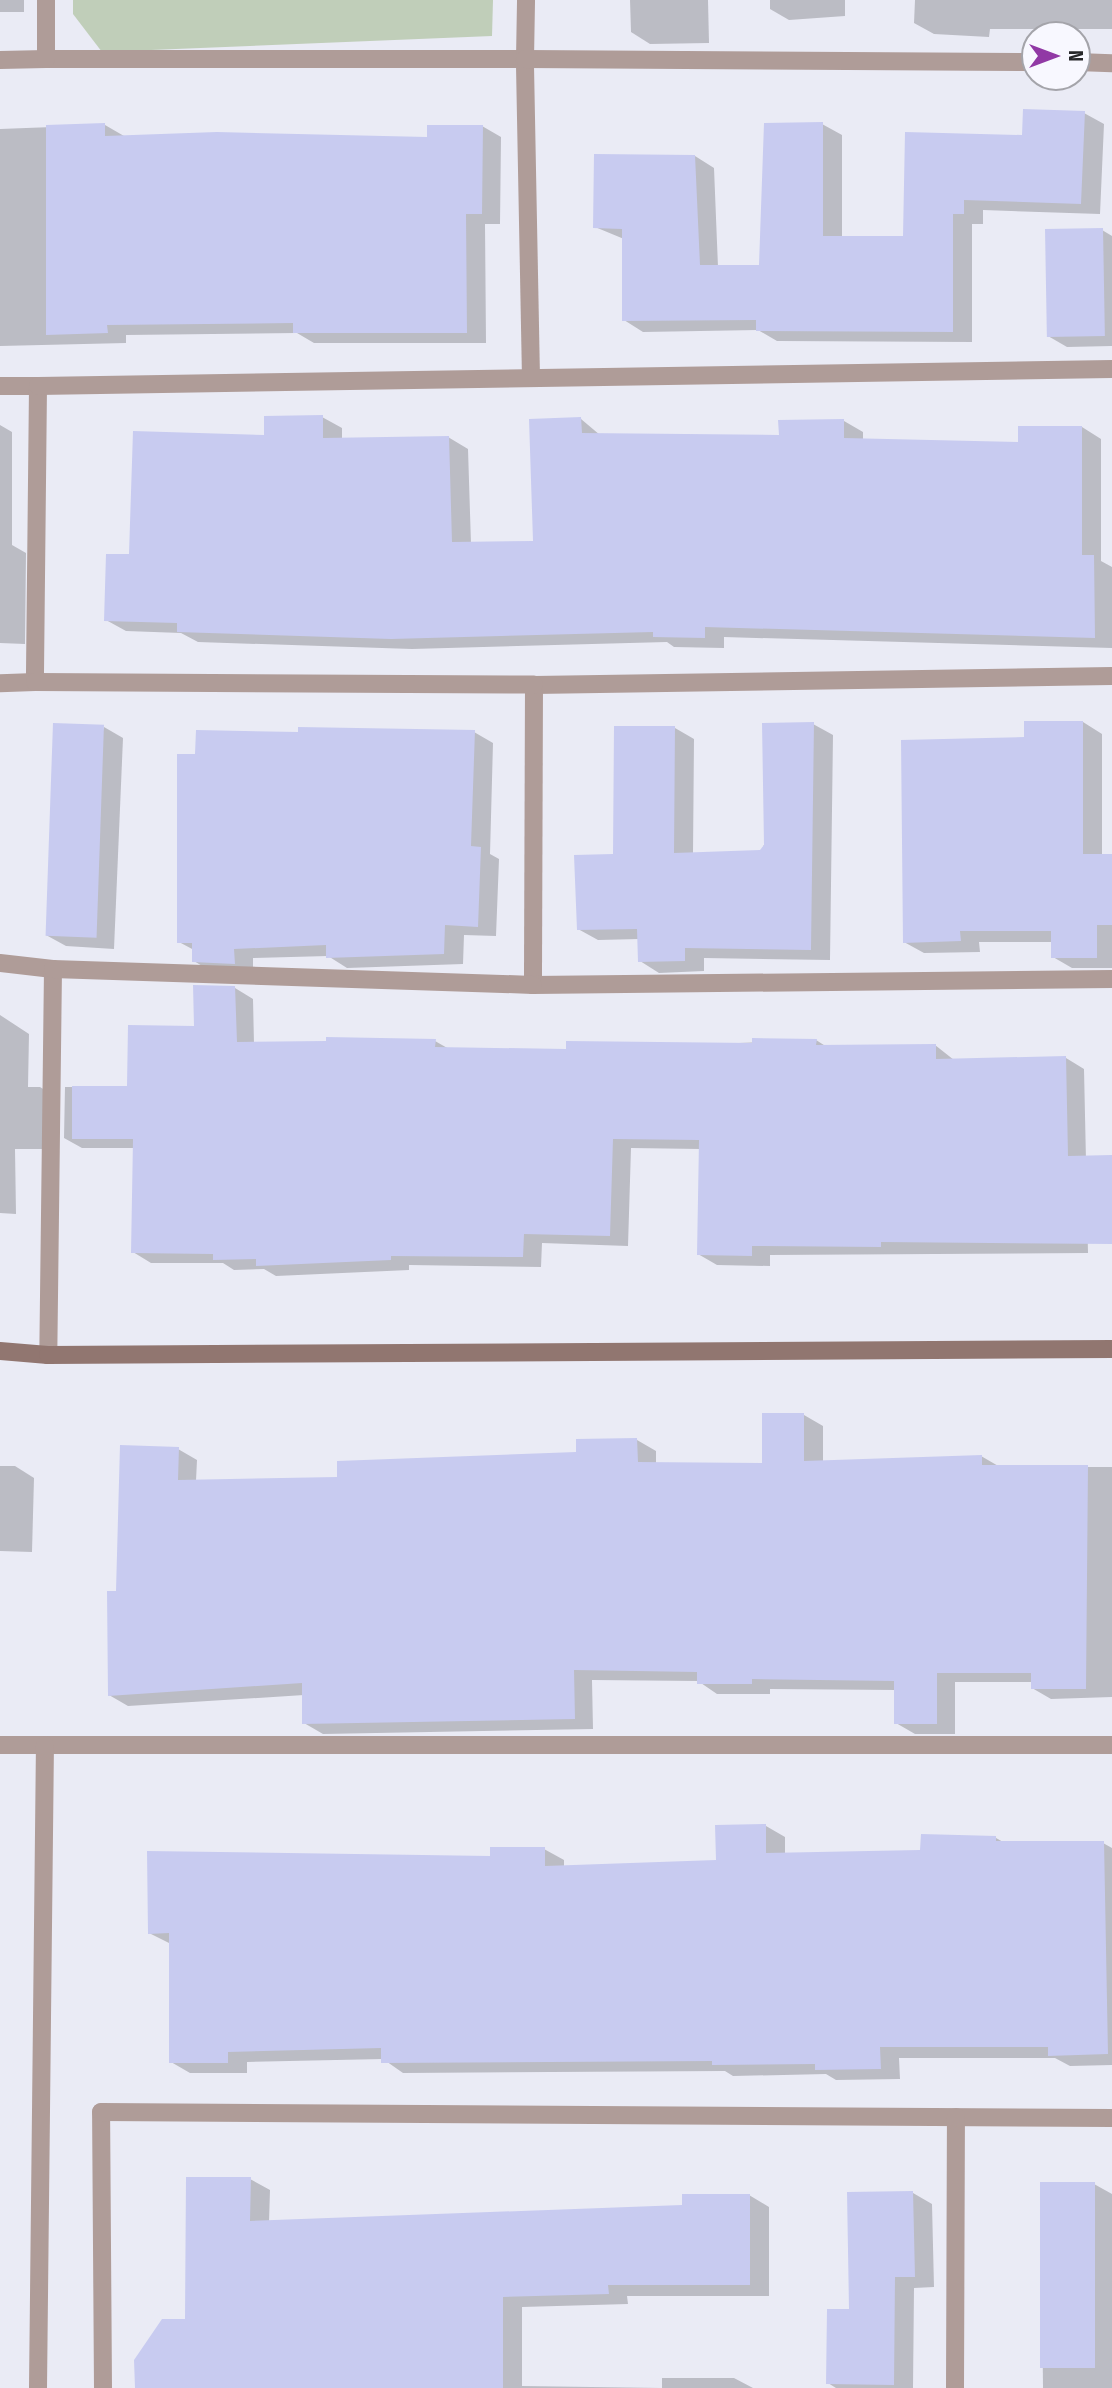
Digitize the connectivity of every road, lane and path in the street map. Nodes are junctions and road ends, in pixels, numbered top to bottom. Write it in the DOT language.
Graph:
graph roads {
  1 [pos="46,0"];
  2 [pos="526,0"];
  3 [pos="46,59"];
  4 [pos="525,59"];
  5 [pos="0,60"];
  6 [pos="1021,62"];
  7 [pos="1091,62"];
  8 [pos="1112,63"];
  9 [pos="1112,369"];
  10 [pos="531,378"];
  11 [pos="0,386"];
  12 [pos="38,386"];
  13 [pos="1112,676"];
  14 [pos="35,682"];
  15 [pos="0,683"];
  16 [pos="534,685"];
  17 [pos="0,962"];
  18 [pos="53,969"];
  19 [pos="1112,979"];
  20 [pos="533,985"];
  21 [pos="1112,1349"];
  22 [pos="0,1351"];
  23 [pos="48,1355"];
  24 [pos="0,1745"];
  25 [pos="45,1745"];
  26 [pos="1112,1745"];
  27 [pos="956,2117"];
  28 [pos="1112,2118"];
  29 [pos="38,2388"];
  30 [pos="103,2388"];
  31 [pos="955,2388"];
  1 -- 3 [label="street"];
  2 -- 4 [label="street"];
  3 -- 4 [label="street"];
  3 -- 5 [label="street"];
  4 -- 6 [label="street"];
  4 -- 10 [label="street"];
  7 -- 8 [label="street"];
  9 -- 10 [label="street"];
  10 -- 12 [label="street"];
  11 -- 12 [label="street"];
  12 -- 14 [label="street"];
  13 -- 16 [label="street"];
  14 -- 15 [label="street"];
  14 -- 16 [label="street"];
  16 -- 20 [label="street"];
  17 -- 18 [label="street"];
  18 -- 20 [label="street"];
  18 -- 23 [label="street"];
  19 -- 20 [label="street"];
  21 -- 23 [label="street"];
  22 -- 23 [label="street"];
  24 -- 25 [label="street"];
  25 -- 26 [label="street"];
  25 -- 29 [label="street"];
  27 -- 28 [label="street"];
  27 -- 30 [label="street"];
  27 -- 31 [label="street"];
}
